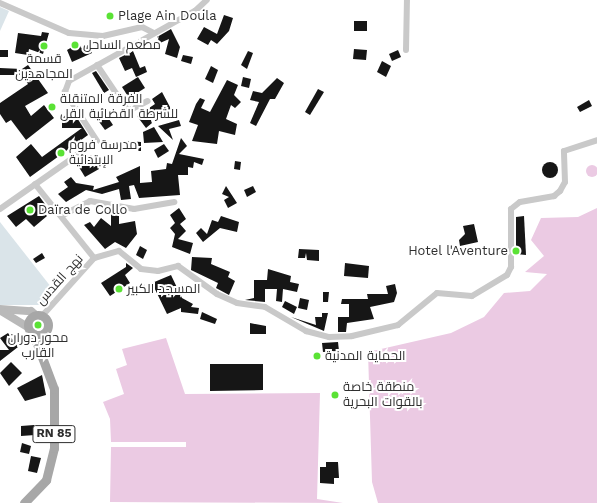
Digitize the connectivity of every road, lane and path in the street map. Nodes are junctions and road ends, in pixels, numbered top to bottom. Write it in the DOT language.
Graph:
graph roads {
  1 [pos="207,0"];
  2 [pos="407,0"];
  3 [pos="0,3"];
  4 [pos="154,33"];
  5 [pos="406,50"];
  6 [pos="97,65"];
  7 [pos="148,101"];
  8 [pos="597,140"];
  9 [pos="35,184"];
  10 [pos="174,202"];
  11 [pos="0,209"];
  12 [pos="62,216"];
  13 [pos="94,258"];
  14 [pos="0,310"];
  15 [pos="39,316"];
  16 [pos="31,330"];
  17 [pos="47,330"];
  18 [pos="44,356"];
  19 [pos="24,503"];
  1 -- 4 [label="street"];
  2 -- 5 [label="street"];
  3 -- 4 [label="street"];
  4 -- 6 [label="street"];
  6 -- 7 [label="street"];
  6 -- 9 [label="street"];
  8 -- 13 [label="street"];
  9 -- 11 [label="street"];
  9 -- 12 [label="street"];
  10 -- 12 [label="street"];
  12 -- 13 [label="street"];
  13 -- 15 [label="street, نهج القدس"];
  14 -- 15 [label="main road"];
  14 -- 16 [label="main road"];
  15 -- 16 [label="main road"];
  15 -- 17 [label="main road"];
  16 -- 17 [label="main road"];
  16 -- 18 [label="main road, RN 85"];
  17 -- 18 [label="main road, RN 85"];
  18 -- 19 [label="main road, RN 85"];
}
